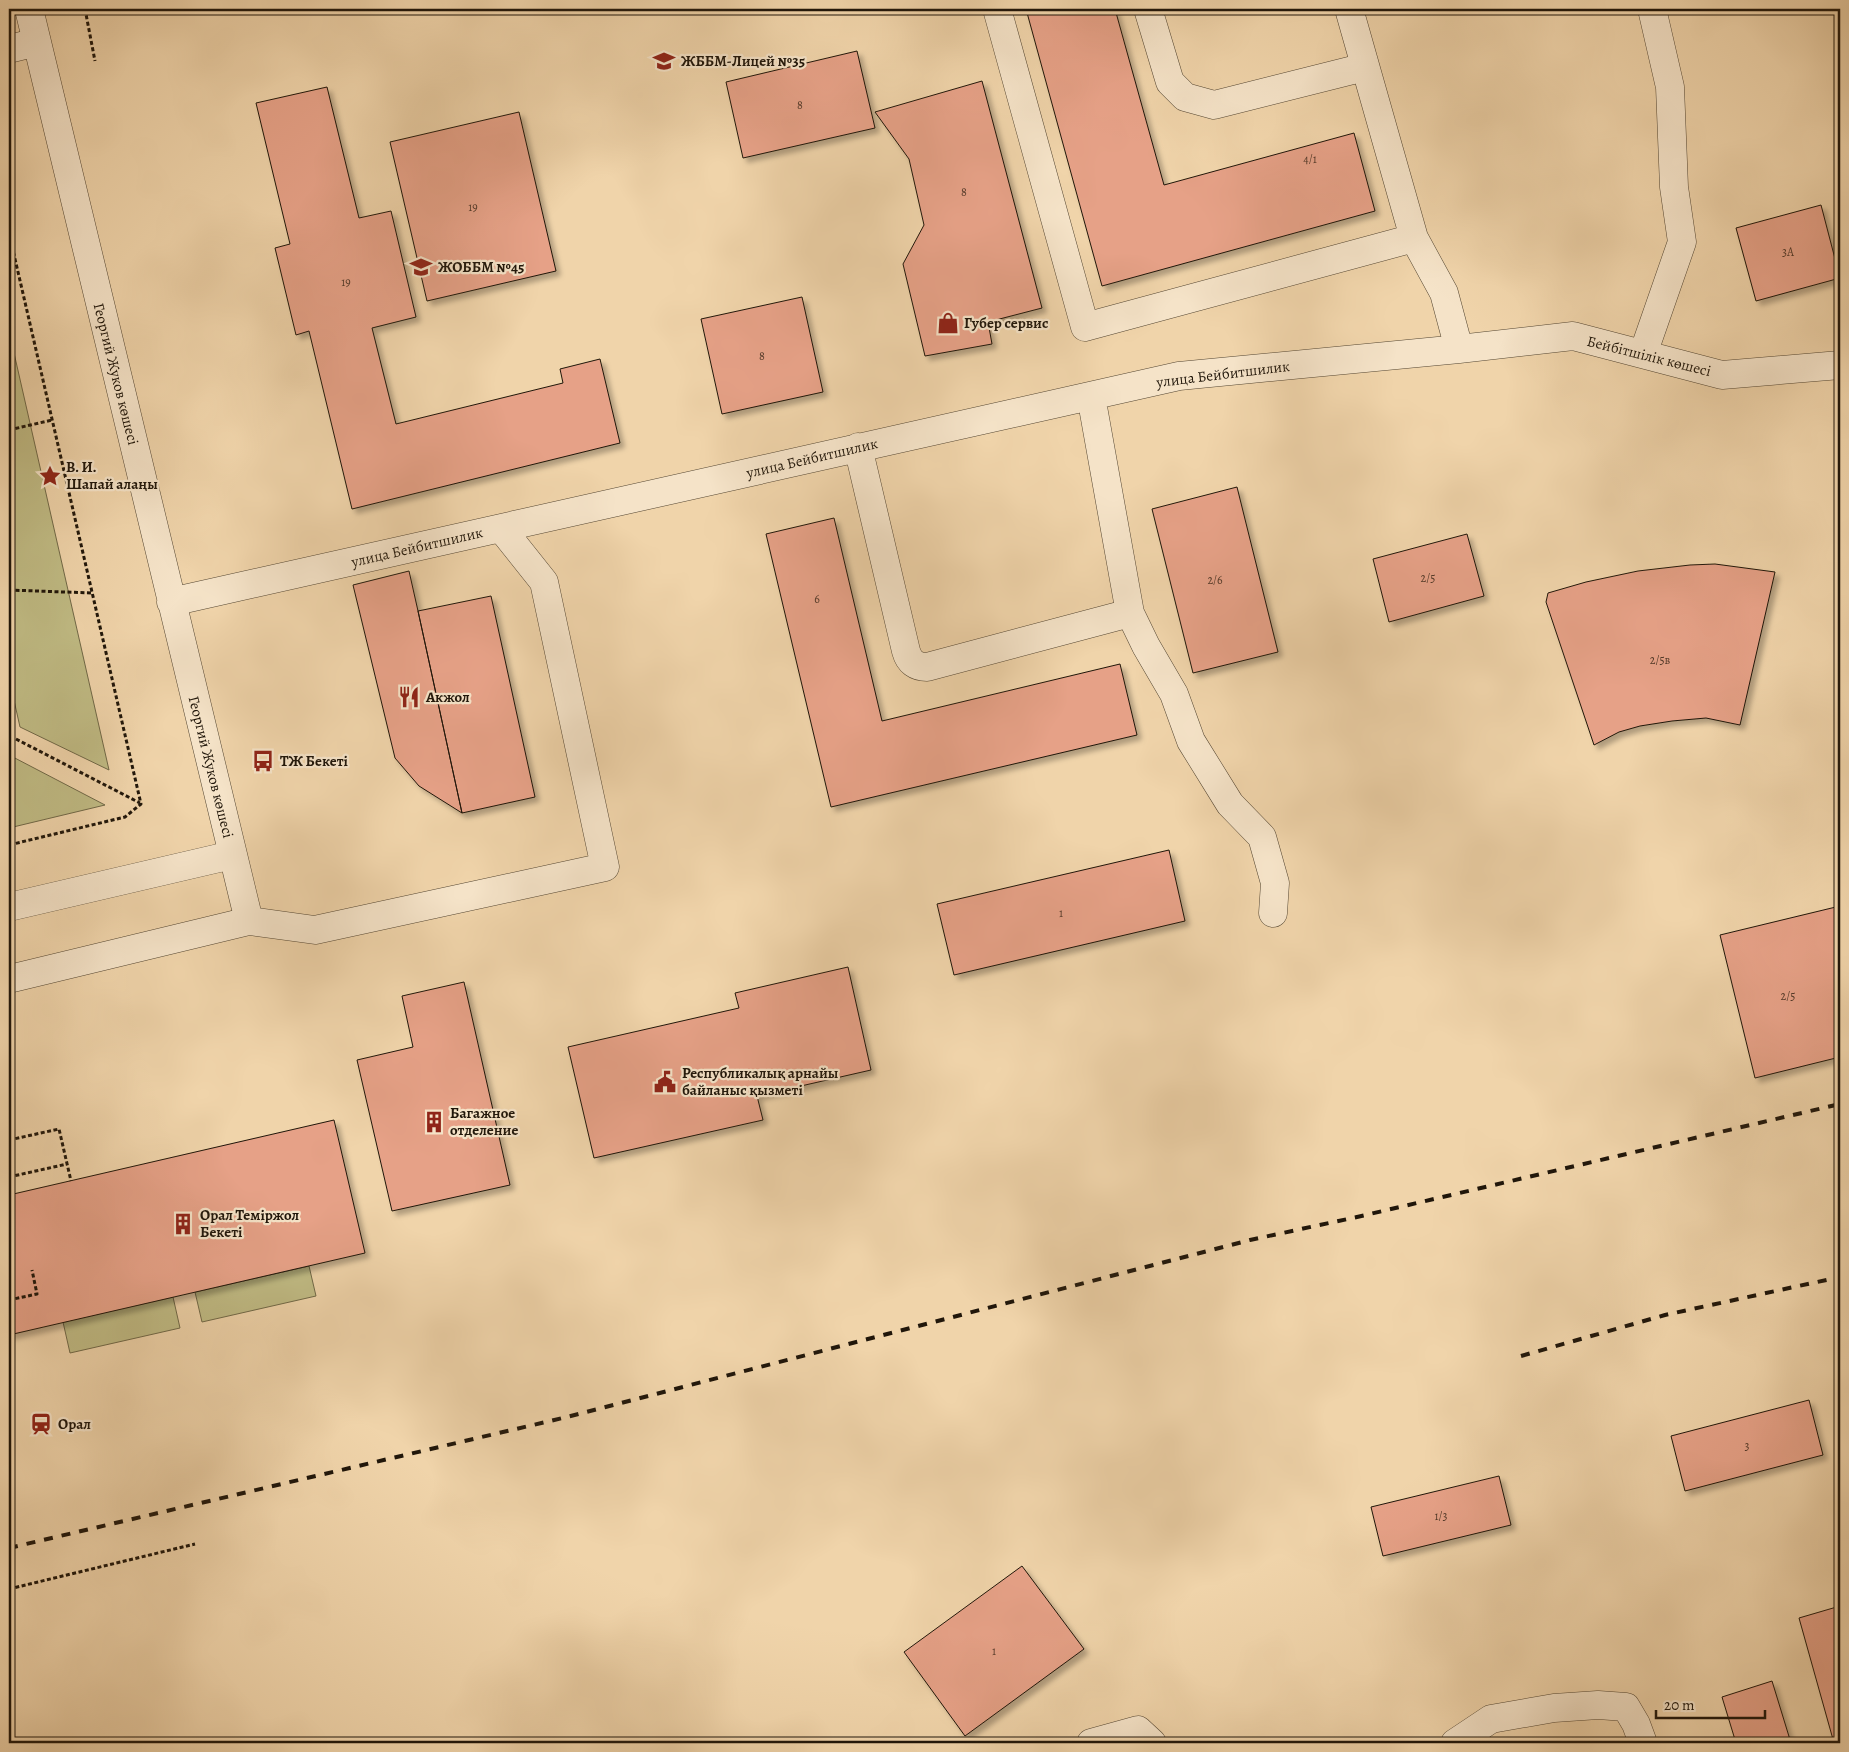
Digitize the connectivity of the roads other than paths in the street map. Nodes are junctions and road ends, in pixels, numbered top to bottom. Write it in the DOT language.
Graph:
graph roads {
  1 [pos="29,9"];
  2 [pos="997,9"];
  3 [pos="1148,9"];
  4 [pos="1349,9"];
  5 [pos="1652,9"];
  6 [pos="37,42"];
  7 [pos="9,49"];
  8 [pos="1365,67"];
  9 [pos="1414,238"];
  10 [pos="1459,349"];
  11 [pos="1643,354"];
  12 [pos="1840,366"];
  13 [pos="1091,396"];
  14 [pos="858,447"];
  15 [pos="501,528"];
  16 [pos="171,602"];
  17 [pos="1130,613"];
  18 [pos="232,855"];
  19 [pos="9,907"];
  20 [pos="1273,913"];
  21 [pos="249,921"];
  22 [pos="9,979"];
  23 [pos="1091,1743"];
  24 [pos="1152,1743"];
  25 [pos="1455,1743"];
  26 [pos="1643,1743"];
  1 -- 6 [label="street, Георгий Жуков көшесі"];
  2 -- 9 [label="street"];
  3 -- 8 [label="street"];
  4 -- 8 [label="street"];
  5 -- 11 [label="street"];
  6 -- 7 [label="street"];
  6 -- 16 [label="street, Георгий Жуков көшесі"];
  8 -- 9 [label="street"];
  9 -- 10 [label="street"];
  10 -- 11 [label="street, Бейбітшілік көшесі"];
  10 -- 13 [label="street, улица Бейбитшилик"];
  11 -- 12 [label="street, Бейбітшілік көшесі"];
  13 -- 14 [label="street, улица Бейбитшилик"];
  13 -- 17 [label="street"];
  14 -- 15 [label="street, улица Бейбитшилик"];
  14 -- 17 [label="street"];
  15 -- 16 [label="street, улица Бейбитшилик"];
  15 -- 21 [label="street"];
  16 -- 18 [label="street, Георгий Жуков көшесі"];
  17 -- 20 [label="street"];
  18 -- 19 [label="street"];
  18 -- 21 [label="street, Георгий Жуков көшесі"];
  21 -- 22 [label="street"];
  23 -- 24 [label="street"];
  25 -- 26 [label="street"];
}
